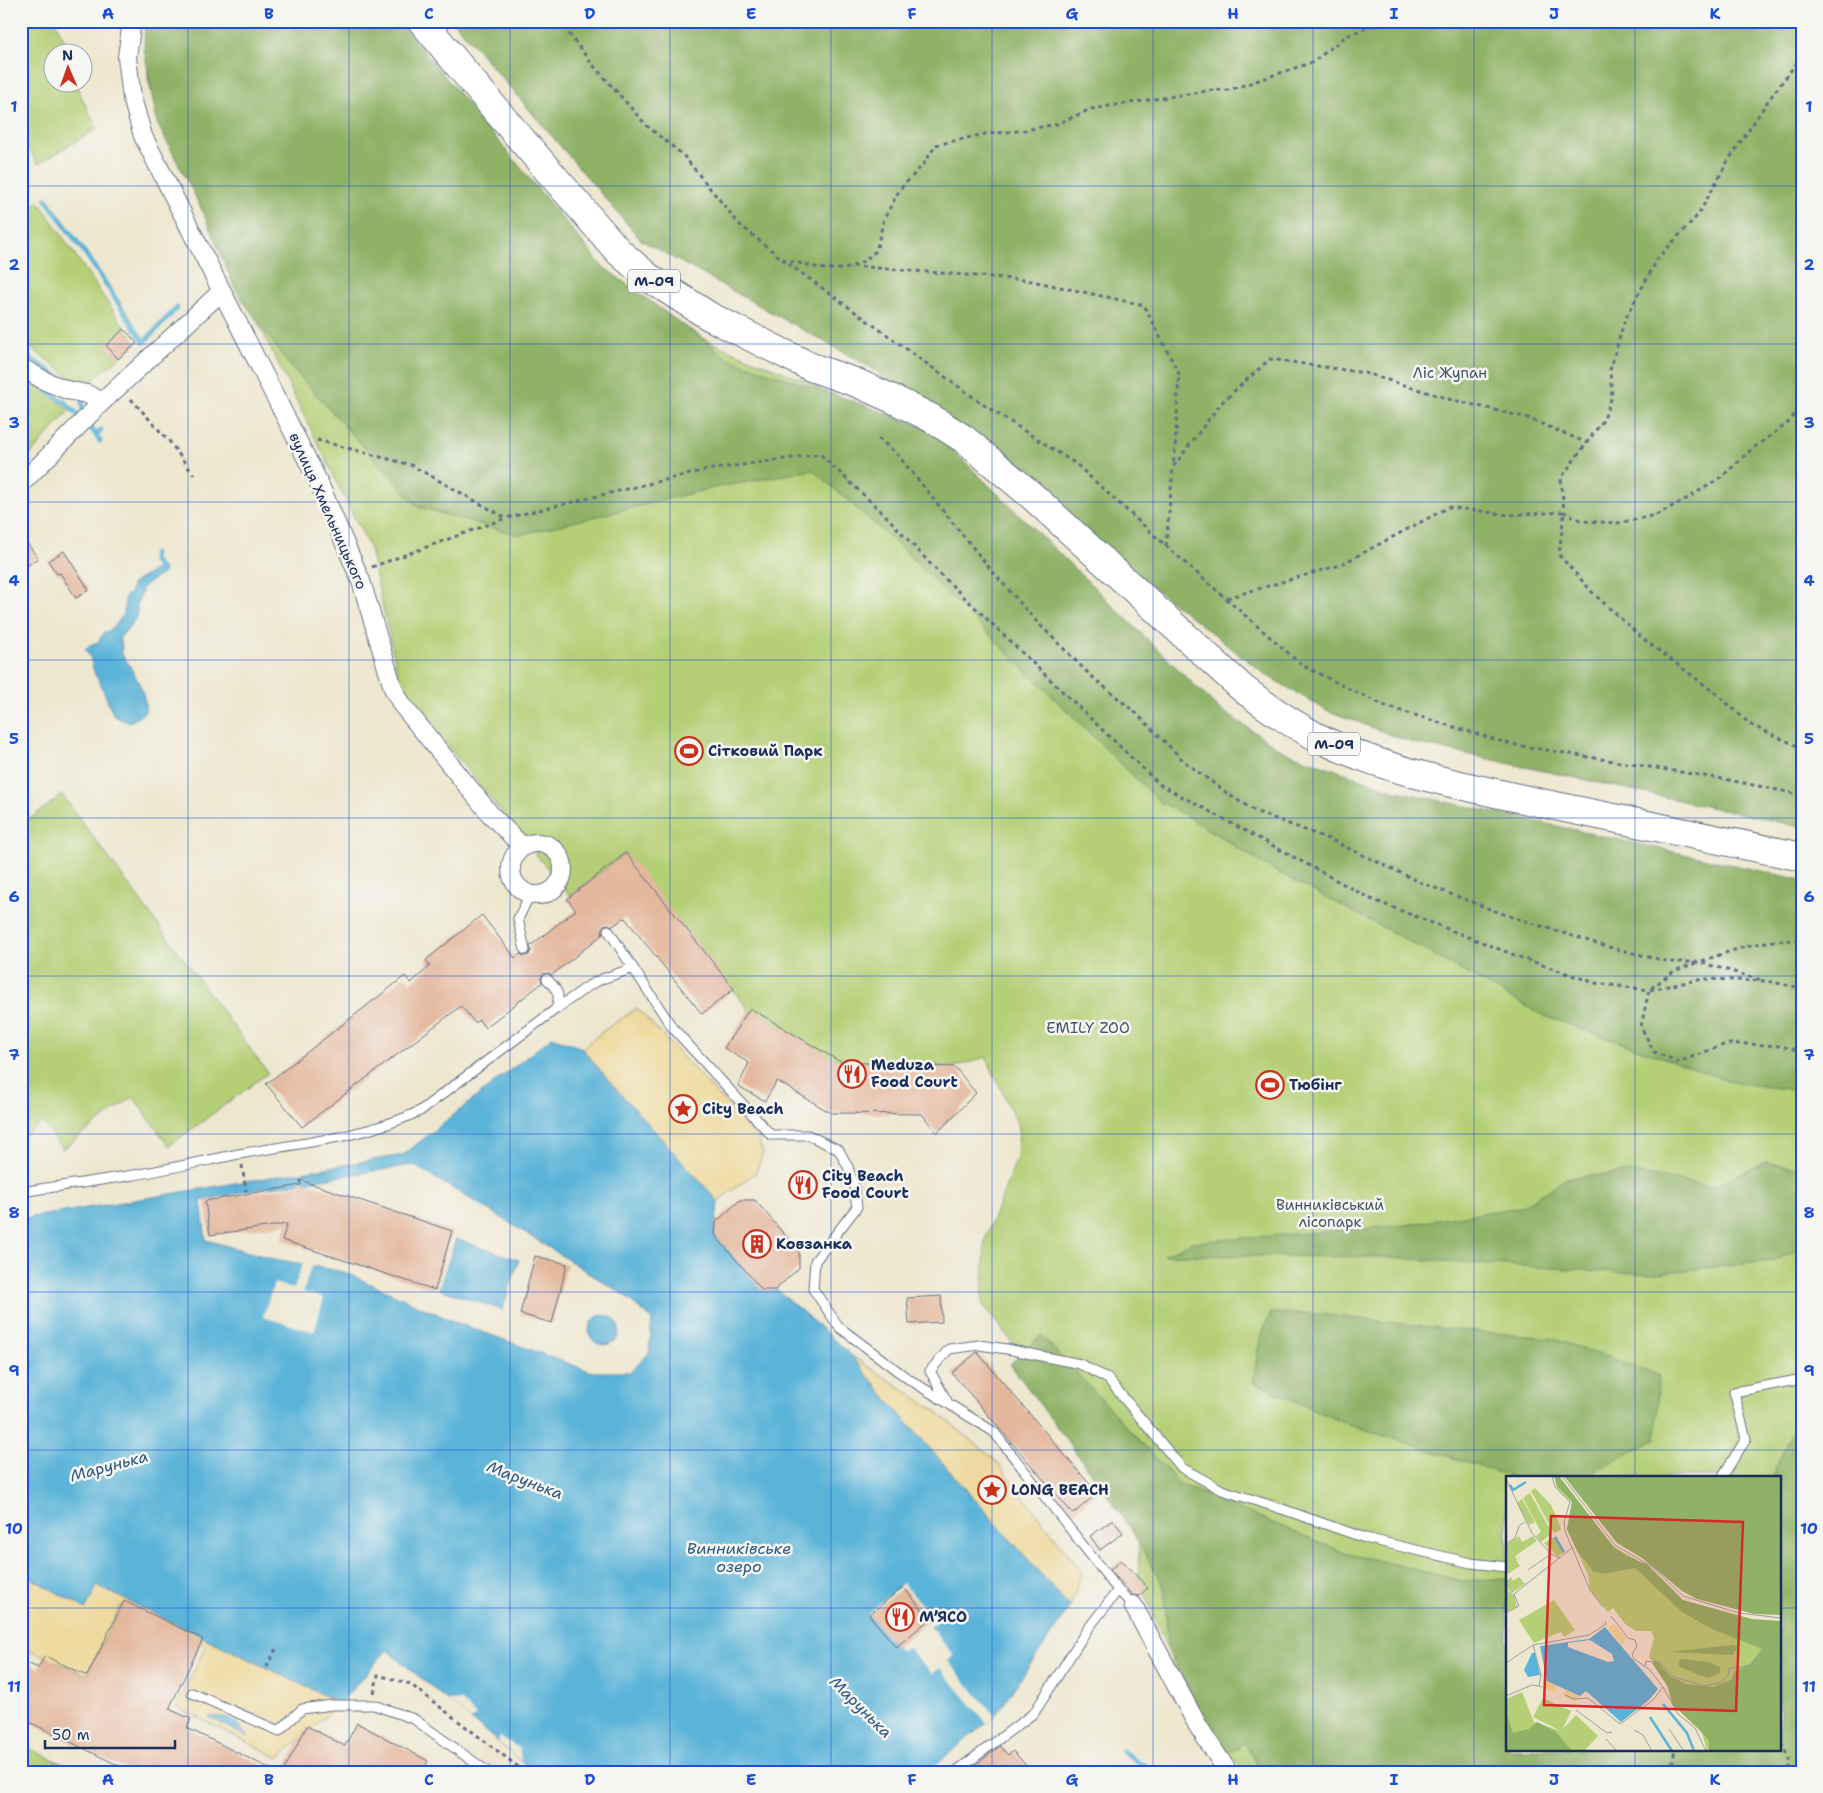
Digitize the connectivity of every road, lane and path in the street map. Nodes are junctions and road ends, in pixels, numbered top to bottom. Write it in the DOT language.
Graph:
graph roads {
  1 [pos="132,21"];
  2 [pos="422,21"];
  3 [pos="559,21"];
  4 [pos="1383,21"];
  5 [pos="1802,56"];
  6 [pos="782,259"];
  7 [pos="853,266"];
  8 [pos="222,291"];
  9 [pos="21,367"];
  10 [pos="120,385"];
  11 [pos="102,402"];
  12 [pos="1802,405"];
  13 [pos="294,434"];
  14 [pos="878,438"];
  15 [pos="1587,443"];
  16 [pos="1173,467"];
  17 [pos="194,475"];
  18 [pos="21,484"];
  19 [pos="1564,512"];
  20 [pos="506,518"];
  21 [pos="1166,546"];
  22 [pos="358,572"];
  23 [pos="1227,598"];
  24 [pos="1802,748"];
  25 [pos="1802,795"];
  26 [pos="523,847"];
  27 [pos="1802,857"];
  28 [pos="530,894"];
  29 [pos="608,930"];
  30 [pos="1802,941"];
  31 [pos="525,950"];
  32 [pos="1700,962"];
  33 [pos="633,968"];
  34 [pos="547,979"];
  35 [pos="1766,981"];
  36 [pos="1802,988"];
  37 [pos="1649,990"];
  38 [pos="556,1009"];
  39 [pos="1802,1051"];
  40 [pos="240,1154"];
  41 [pos="246,1191"];
  42 [pos="21,1192"];
  43 [pos="1802,1379"];
  44 [pos="948,1404"];
  45 [pos="1723,1476"];
  46 [pos="1506,1567"];
  47 [pos="1118,1590"];
  48 [pos="1133,1605"];
  49 [pos="277,1647"];
  50 [pos="267,1667"];
  51 [pos="192,1693"];
  52 [pos="374,1705"];
  53 [pos="1780,1738"];
  54 [pos="1675,1750"];
  55 [pos="488,1772"];
  56 [pos="525,1772"];
  57 [pos="955,1772"];
  58 [pos="1228,1772"];
  59 [pos="1671,1772"];
  60 [pos="1789,1772"];
  1 -- 8 [label="street, вулиця Хмельницького"];
  2 -- 27 [label="main road, М-09"];
  3 -- 6 [label="path"];
  4 -- 7 [label="path"];
  5 -- 15 [label="path"];
  6 -- 7 [label="path"];
  6 -- 21 [label="path"];
  7 -- 16 [label="path"];
  8 -- 10 [label="street"];
  8 -- 13 [label="street, вулиця Хмельницького"];
  9 -- 11 [label="street"];
  10 -- 11 [label="street"];
  10 -- 17 [label="path"];
  11 -- 18 [label="street"];
  12 -- 19 [label="path"];
  13 -- 20 [label="path"];
  13 -- 22 [label="street, вулиця Хмельницького"];
  14 -- 32 [label="path"];
  15 -- 16 [label="path"];
  15 -- 19 [label="path"];
  16 -- 21 [label="path"];
  19 -- 23 [label="path"];
  19 -- 24 [label="path"];
  20 -- 22 [label="path"];
  20 -- 37 [label="path"];
  21 -- 23 [label="path"];
  22 -- 26 [label="street, вулиця Хмельницького"];
  23 -- 25 [label="path"];
  26 -- 28 [label="street"];
  26 -- 28 [label="street"];
  28 -- 31 [label="lane"];
  29 -- 33 [label="lane"];
  30 -- 32 [label="path"];
  32 -- 35 [label="path"];
  32 -- 37 [label="path"];
  33 -- 38 [label="lane"];
  33 -- 44 [label="lane"];
  34 -- 38 [label="lane"];
  35 -- 36 [label="path"];
  35 -- 37 [label="path"];
  37 -- 39 [label="path"];
  38 -- 40 [label="lane"];
  40 -- 41 [label="path"];
  40 -- 42 [label="lane"];
  43 -- 45 [label="lane"];
  44 -- 46 [label="lane"];
  44 -- 47 [label="lane"];
  47 -- 48 [label="lane"];
  47 -- 57 [label="lane"];
  48 -- 58 [label="street"];
  49 -- 50 [label="path"];
  51 -- 52 [label="lane"];
  52 -- 55 [label="lane"];
  52 -- 56 [label="path"];
  53 -- 60 [label="path"];
  54 -- 59 [label="path"];
}
